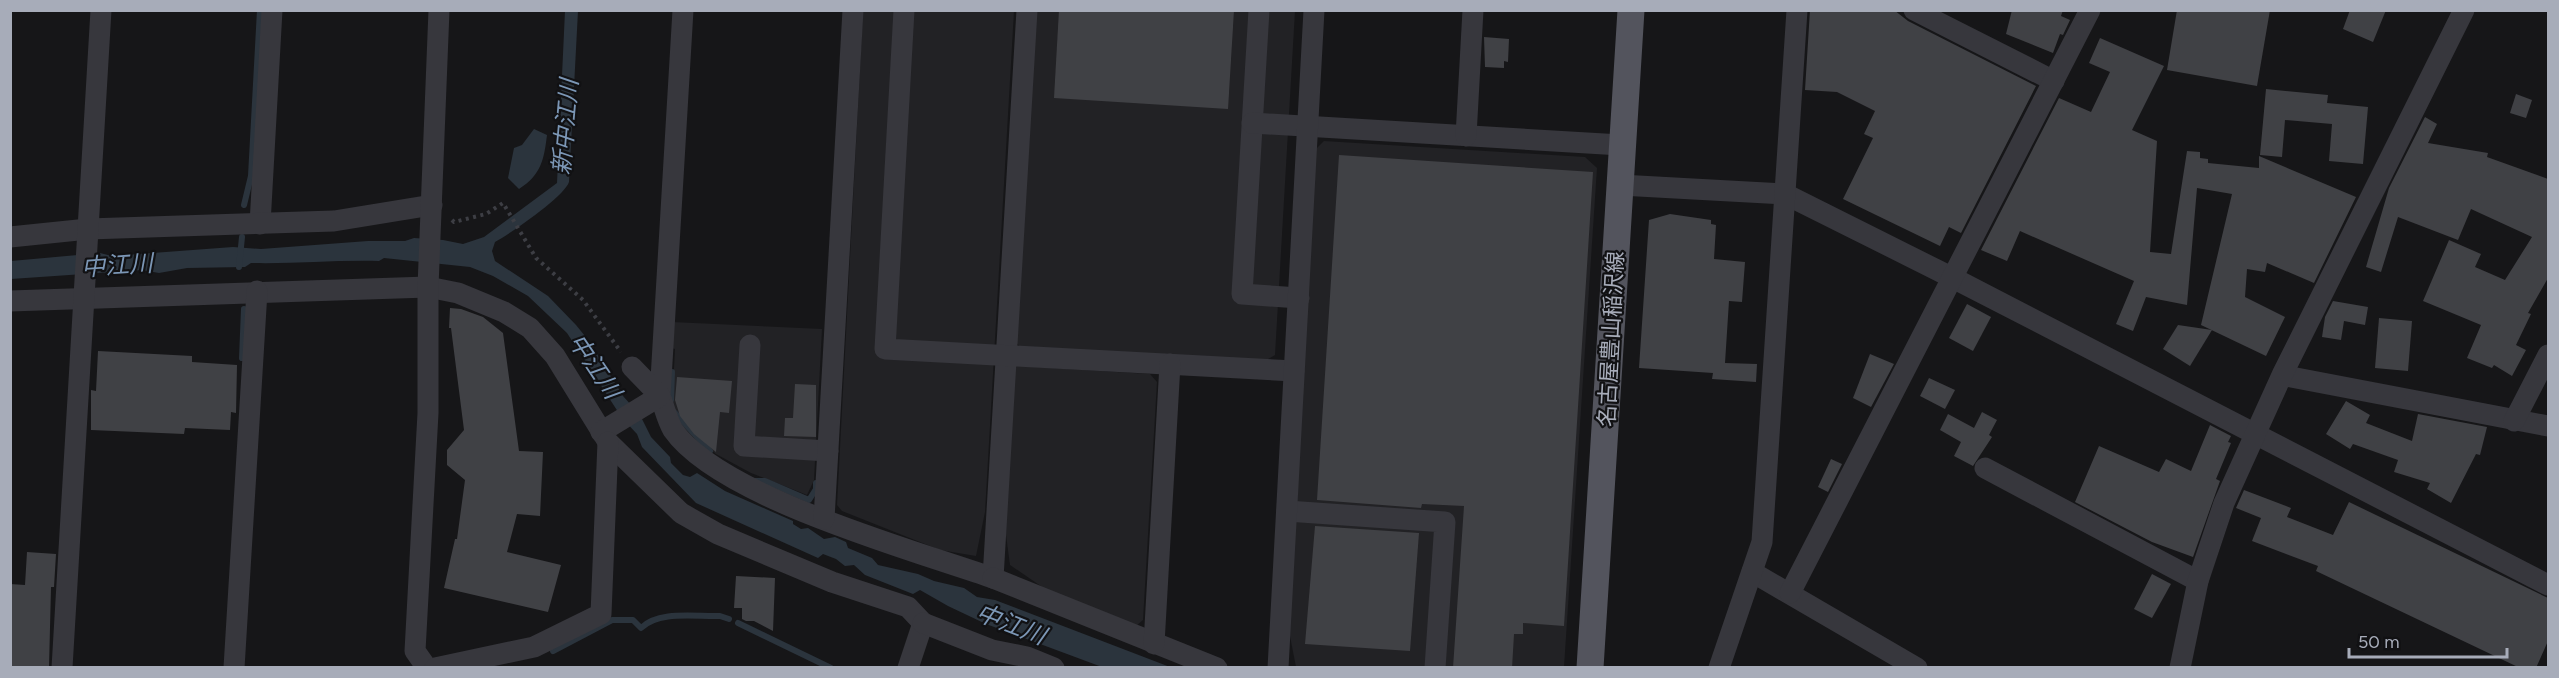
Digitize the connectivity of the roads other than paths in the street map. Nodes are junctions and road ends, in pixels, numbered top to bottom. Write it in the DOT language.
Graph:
graph roads {
  1 [pos="101,10"];
  2 [pos="272,10"];
  3 [pos="439,10"];
  4 [pos="683,10"];
  5 [pos="853,10"];
  6 [pos="904,10"];
  7 [pos="1027,10"];
  8 [pos="1259,10"];
  9 [pos="1314,10"];
  10 [pos="1473,10"];
  11 [pos="1630,10"];
  12 [pos="1797,10"];
  13 [pos="1914,10"];
  14 [pos="2090,10"];
  15 [pos="2464,10"];
  16 [pos="2054,81"];
  17 [pos="1252,123"];
  18 [pos="1308,127"];
  19 [pos="1466,136"];
  20 [pos="1621,145"];
  21 [pos="1620,185"];
  22 [pos="1785,194"];
  23 [pos="432,216"];
  24 [pos="260,224"];
  25 [pos="88,234"];
  26 [pos="10,237"];
  27 [pos="429,277"];
  28 [pos="1953,278"];
  29 [pos="257,291"];
  30 [pos="83,298"];
  31 [pos="1299,298"];
  32 [pos="10,301"];
  33 [pos="750,345"];
  34 [pos="1006,355"];
  35 [pos="2548,355"];
  36 [pos="1170,364"];
  37 [pos="632,367"];
  38 [pos="1294,370"];
  39 [pos="2291,377"];
  40 [pos="656,398"];
  41 [pos="2514,421"];
  42 [pos="2548,426"];
  43 [pos="2255,432"];
  44 [pos="605,434"];
  45 [pos="828,451"];
  46 [pos="1985,468"];
  47 [pos="1287,511"];
  48 [pos="824,519"];
  49 [pos="1752,572"];
  50 [pos="993,578"];
  51 [pos="2198,581"];
  52 [pos="2548,585"];
  53 [pos="1791,593"];
  54 [pos="923,623"];
  55 [pos="1154,644"];
  56 [pos="532,657"];
  57 [pos="62,668"];
  58 [pos="234,668"];
  59 [pos="427,668"];
  60 [pos="435,668"];
  61 [pos="908,668"];
  62 [pos="1054,668"];
  63 [pos="1217,668"];
  64 [pos="1278,668"];
  65 [pos="1435,668"];
  66 [pos="1590,668"];
  67 [pos="1719,668"];
  68 [pos="1917,668"];
  69 [pos="2180,668"];
  1 -- 25 [label="street"];
  2 -- 24 [label="street"];
  3 -- 23 [label="street"];
  4 -- 40 [label="street"];
  5 -- 45 [label="street"];
  6 -- 34 [label="street"];
  7 -- 34 [label="street"];
  8 -- 17 [label="street"];
  9 -- 18 [label="street"];
  10 -- 19 [label="street"];
  11 -- 20 [label="main road, 名古屋豊山稲沢線"];
  12 -- 22 [label="street"];
  13 -- 16 [label="street"];
  14 -- 16 [label="street"];
  15 -- 43 [label="street"];
  16 -- 28 [label="street"];
  17 -- 18 [label="street"];
  17 -- 31 [label="street"];
  18 -- 19 [label="street"];
  18 -- 31 [label="street"];
  19 -- 20 [label="street"];
  20 -- 21 [label="main road, 名古屋豊山稲沢線"];
  21 -- 22 [label="street"];
  21 -- 66 [label="main road, 名古屋豊山稲沢線"];
  22 -- 28 [label="street"];
  22 -- 49 [label="street"];
  23 -- 24 [label="street"];
  23 -- 27 [label="street"];
  24 -- 25 [label="street"];
  25 -- 26 [label="street"];
  25 -- 30 [label="street"];
  27 -- 29 [label="street"];
  27 -- 44 [label="street"];
  27 -- 59 [label="street"];
  28 -- 43 [label="street"];
  28 -- 53 [label="street"];
  29 -- 30 [label="street"];
  29 -- 58 [label="street"];
  30 -- 32 [label="street"];
  30 -- 57 [label="street"];
  31 -- 38 [label="street"];
  33 -- 45 [label="street"];
  34 -- 36 [label="street"];
  34 -- 50 [label="street"];
  35 -- 41 [label="street"];
  36 -- 38 [label="street"];
  36 -- 55 [label="street"];
  37 -- 40 [label="street"];
  38 -- 47 [label="street"];
  39 -- 41 [label="street"];
  40 -- 44 [label="street"];
  40 -- 48 [label="street"];
  41 -- 42 [label="street"];
  43 -- 51 [label="street"];
  43 -- 52 [label="street"];
  44 -- 54 [label="street"];
  44 -- 56 [label="street"];
  45 -- 48 [label="street"];
  46 -- 51 [label="street"];
  47 -- 64 [label="street"];
  47 -- 65 [label="street"];
  48 -- 50 [label="street"];
  49 -- 53 [label="street"];
  49 -- 67 [label="street"];
  50 -- 55 [label="street"];
  51 -- 69 [label="street"];
  53 -- 68 [label="street"];
  54 -- 61 [label="street"];
  54 -- 62 [label="street"];
  55 -- 63 [label="street"];
  56 -- 60 [label="street"];
}
